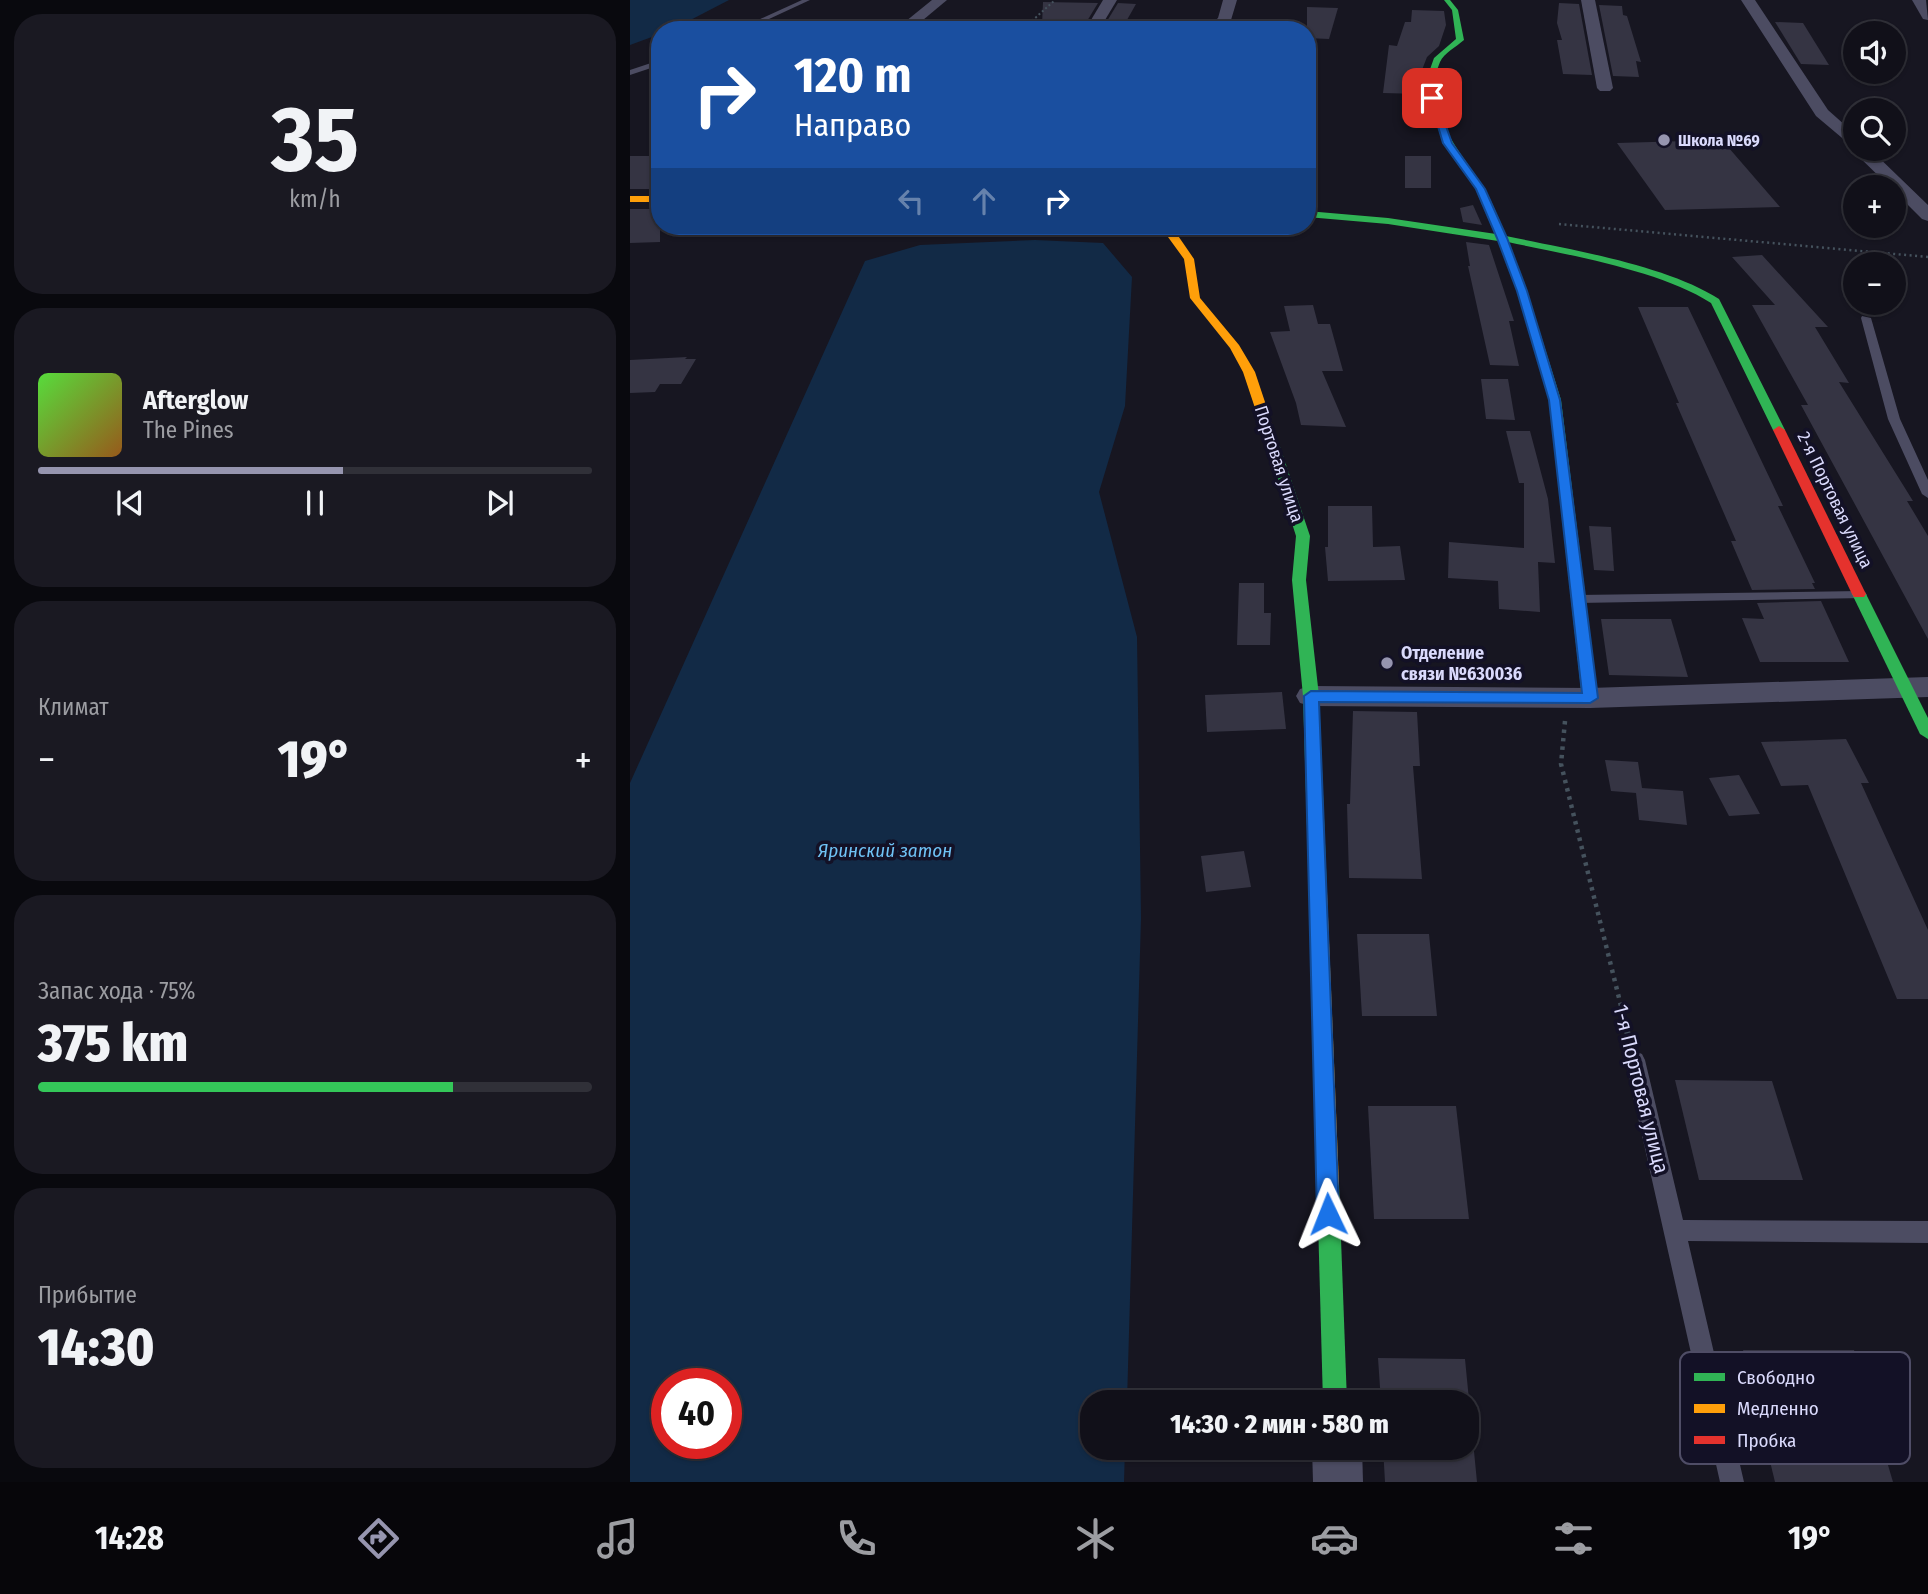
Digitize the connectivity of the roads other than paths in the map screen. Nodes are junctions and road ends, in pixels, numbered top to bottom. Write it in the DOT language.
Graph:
graph roads {
  1 [pos="807,0"];
  2 [pos="940,0"];
  3 [pos="1110,0"];
  4 [pos="1230,0"];
  5 [pos="1447,0"];
  6 [pos="1588,0"];
  7 [pos="1748,0"];
  8 [pos="1919,0"];
  9 [pos="1928,16"];
  10 [pos="759,21"];
  11 [pos="913,21"];
  12 [pos="1097,21"];
  13 [pos="1223,21"];
  14 [pos="651,65"];
  15 [pos="630,73"];
  16 [pos="1605,88"];
  17 [pos="1843,132"];
  18 [pos="1873,161"];
  19 [pos="630,199"];
  20 [pos="651,200"];
  21 [pos="1316,215"];
  22 [pos="1928,215"];
  23 [pos="1173,235"];
  24 [pos="1502,238"];
  25 [pos="1866,318"];
  26 [pos="1928,495"];
  27 [pos="1860,595"];
  28 [pos="1578,599"];
  29 [pos="1916,688"];
  30 [pos="1311,696"];
  31 [pos="1582,698"];
  32 [pos="1928,734"];
  33 [pos="1634,1060"];
  34 [pos="1676,1230"];
  35 [pos="1928,1232"];
  36 [pos="1703,1352"];
  37 [pos="1335,1390"];
  38 [pos="1337,1460"];
  39 [pos="1728,1464"];
  40 [pos="1338,1482"];
  41 [pos="1732,1482"];
  1 -- 10 [label="lane"];
  2 -- 11 [label="street"];
  3 -- 12 [label="street"];
  4 -- 13 [label="street"];
  5 -- 24 [label="street"];
  6 -- 16 [label="street"];
  7 -- 17 [label="street"];
  8 -- 9 [label="street"];
  14 -- 15 [label="lane"];
  18 -- 22 [label="street"];
  19 -- 20 [label="street"];
  21 -- 24 [label="street"];
  23 -- 30 [label="street, Портовая улица"];
  24 -- 27 [label="street, 2-я Портовая улица"];
  24 -- 28 [label="street"];
  25 -- 26 [label="lane"];
  27 -- 28 [label="lane"];
  27 -- 29 [label="street, 2-я Портовая улица"];
  28 -- 31 [label="street"];
  29 -- 31 [label="street"];
  29 -- 32 [label="street, 2-я Портовая улица"];
  30 -- 31 [label="street"];
  30 -- 37 [label="street, Портовая улица"];
  33 -- 34 [label="lane, 1-я Портовая улица"];
  34 -- 35 [label="lane"];
  34 -- 36 [label="lane, 1-я Портовая улица"];
  38 -- 40 [label="street"];
  39 -- 41 [label="lane, 1-я Портовая улица"];
}
